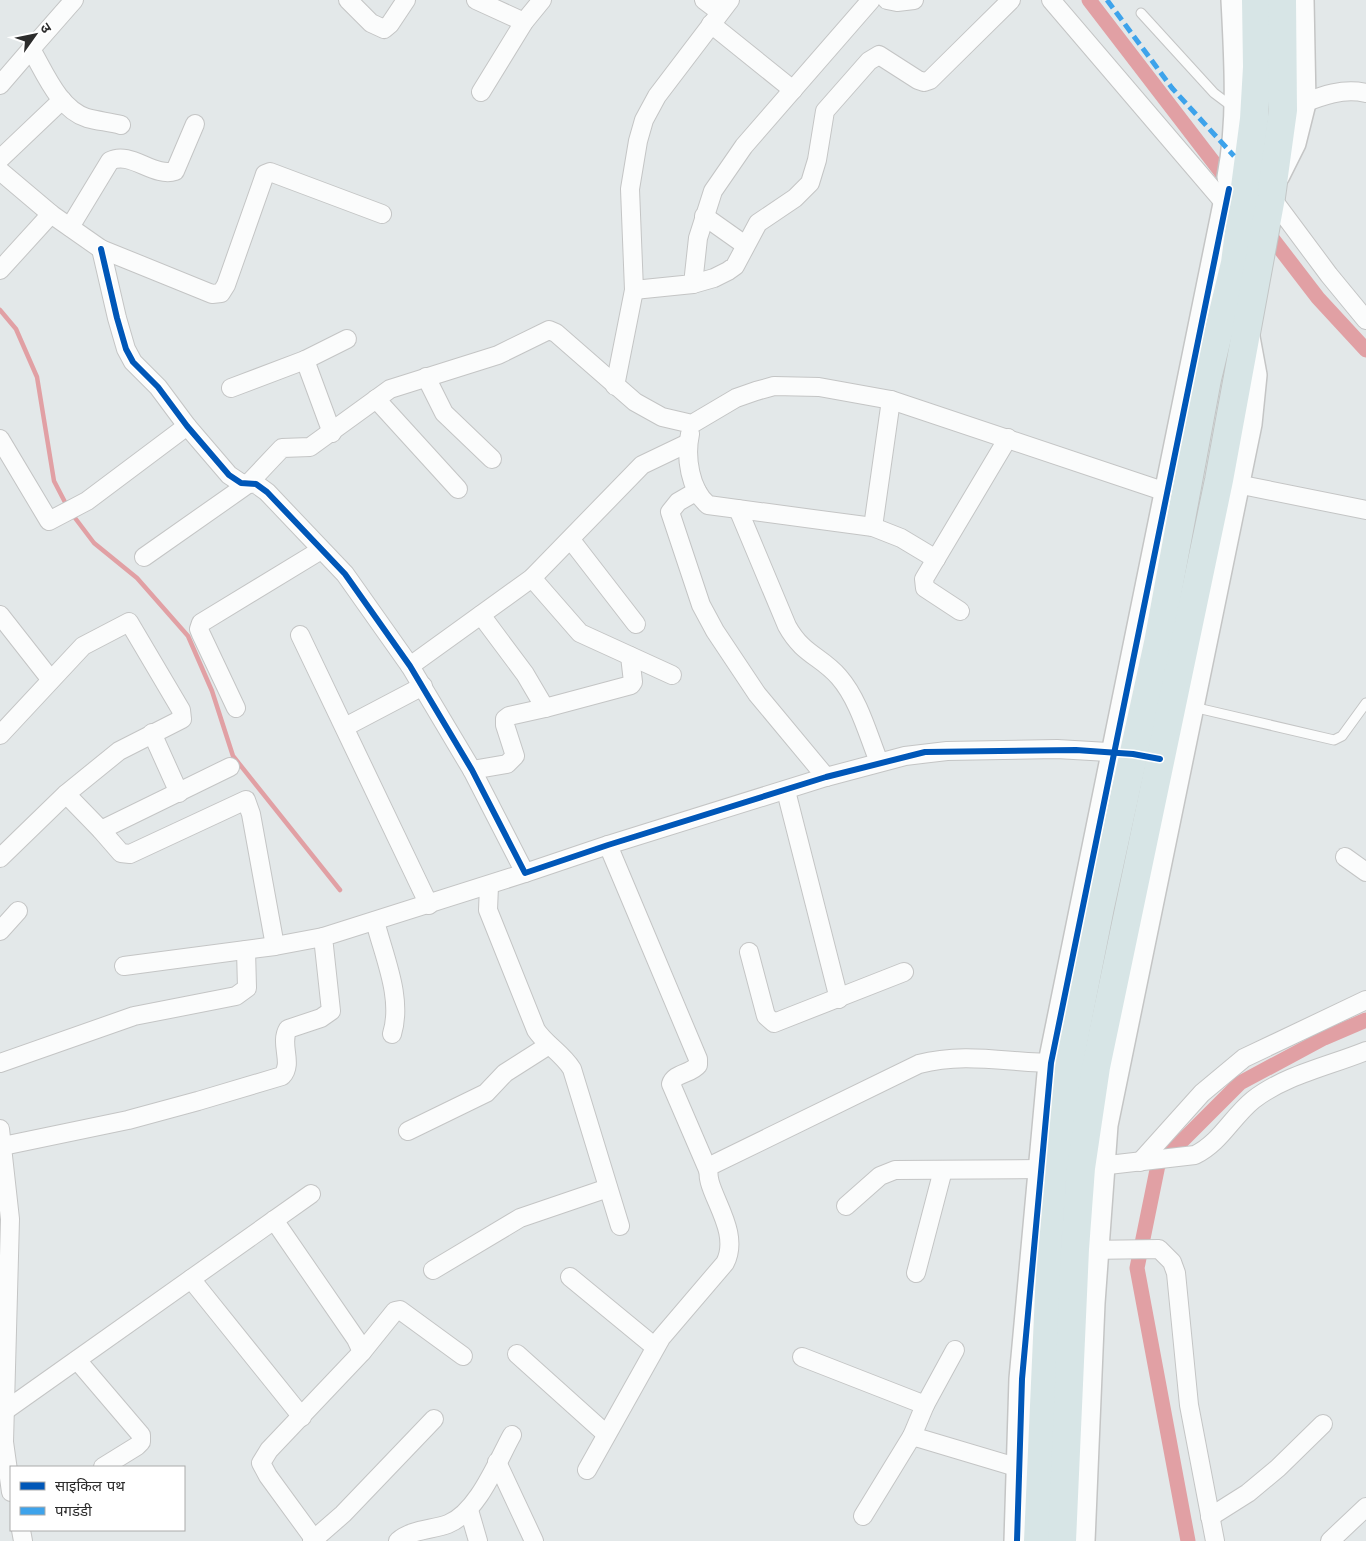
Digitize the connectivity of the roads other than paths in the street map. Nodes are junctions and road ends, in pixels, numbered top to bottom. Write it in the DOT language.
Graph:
graph roads {
  1 [pos="74,0"];
  2 [pos="348,0"];
  3 [pos="406,0"];
  4 [pos="476,0"];
  5 [pos="542,0"];
  6 [pos="704,0"];
  7 [pos="871,0"];
  8 [pos="887,0"];
  9 [pos="914,0"];
  10 [pos="1010,0"];
  11 [pos="1051,0"];
  12 [pos="1234,0"];
  13 [pos="1256,0"];
  14 [pos="1282,0"];
  15 [pos="1301,0"];
  16 [pos="720,12"];
  17 [pos="1141,12"];
  18 [pos="524,22"];
  19 [pos="31,49"];
  20 [pos="0,85"];
  21 [pos="793,90"];
  22 [pos="481,92"];
  23 [pos="1366,93"];
  24 [pos="62,100"];
  25 [pos="1293,107"];
  26 [pos="1245,114"];
  27 [pos="195,124"];
  28 [pos="121,125"];
  29 [pos="0,159"];
  30 [pos="0,171"];
  31 [pos="1248,194"];
  32 [pos="51,214"];
  33 [pos="382,214"];
  34 [pos="704,216"];
  35 [pos="70,226"];
  36 [pos="745,245"];
  37 [pos="102,249"];
  38 [pos="0,270"];
  39 [pos="693,284"];
  40 [pos="634,290"];
  41 [pos="1366,320"];
  42 [pos="1246,335"];
  43 [pos="346,339"];
  44 [pos="305,360"];
  45 [pos="426,377"];
  46 [pos="615,386"];
  47 [pos="231,388"];
  48 [pos="376,398"];
  49 [pos="890,400"];
  50 [pos="692,424"];
  51 [pos="187,426"];
  52 [pos="332,433"];
  53 [pos="1008,438"];
  54 [pos="0,439"];
  55 [pos="688,443"];
  56 [pos="492,459"];
  57 [pos="248,484"];
  58 [pos="1237,484"];
  59 [pos="458,489"];
  60 [pos="697,491"];
  61 [pos="1166,492"];
  62 [pos="738,509"];
  63 [pos="1366,510"];
  64 [pos="873,527"];
  65 [pos="571,540"];
  66 [pos="321,550"];
  67 [pos="144,557"];
  68 [pos="936,559"];
  69 [pos="532,578"];
  70 [pos="960,611"];
  71 [pos="0,615"];
  72 [pos="481,615"];
  73 [pos="636,624"];
  74 [pos="300,635"];
  75 [pos="630,656"];
  76 [pos="410,666"];
  77 [pos="672,676"];
  78 [pos="51,680"];
  79 [pos="422,686"];
  80 [pos="1366,703"];
  81 [pos="1190,707"];
  82 [pos="236,708"];
  83 [pos="545,708"];
  84 [pos="345,727"];
  85 [pos="152,733"];
  86 [pos="0,734"];
  87 [pos="1124,753"];
  88 [pos="1160,759"];
  89 [pos="879,762"];
  90 [pos="230,767"];
  91 [pos="472,770"];
  92 [pos="826,777"];
  93 [pos="786,791"];
  94 [pos="179,793"];
  95 [pos="66,794"];
  96 [pos="101,830"];
  97 [pos="608,845"];
  98 [pos="1345,857"];
  99 [pos="0,858"];
  100 [pos="1366,872"];
  101 [pos="525,873"];
  102 [pos="489,886"];
  103 [pos="429,905"];
  104 [pos="18,911"];
  105 [pos="366,924"];
  106 [pos="0,931"];
  107 [pos="323,937"];
  108 [pos="275,946"];
  109 [pos="246,950"];
  110 [pos="749,952"];
  111 [pos="124,966"];
  112 [pos="904,972"];
  113 [pos="839,998"];
  114 [pos="1366,1000"];
  115 [pos="392,1034"];
  116 [pos="549,1045"];
  117 [pos="1366,1051"];
  118 [pos="0,1063"];
  119 [pos="1060,1063"];
  120 [pos="408,1131"];
  121 [pos="2,1138"];
  122 [pos="1148,1160"];
  123 [pos="1070,1168"];
  124 [pos="708,1170"];
  125 [pos="943,1170"];
  126 [pos="608,1188"];
  127 [pos="311,1194"];
  128 [pos="846,1206"];
  129 [pos="5,1218"];
  130 [pos="274,1220"];
  131 [pos="620,1226"];
  132 [pos="1085,1250"];
  133 [pos="433,1270"];
  134 [pos="916,1273"];
  135 [pos="570,1277"];
  136 [pos="191,1279"];
  137 [pos="655,1347"];
  138 [pos="955,1350"];
  139 [pos="362,1352"];
  140 [pos="517,1354"];
  141 [pos="463,1356"];
  142 [pos="802,1357"];
  143 [pos="77,1360"];
  144 [pos="925,1405"];
  145 [pos="6,1410"];
  146 [pos="302,1417"];
  147 [pos="434,1419"];
  148 [pos="1323,1424"];
  149 [pos="606,1434"];
  150 [pos="512,1435"];
  151 [pos="912,1436"];
  152 [pos="497,1462"];
  153 [pos="105,1466"];
  154 [pos="1019,1468"];
  155 [pos="587,1470"];
  156 [pos="6,1485"];
  157 [pos="1366,1507"];
  158 [pos="469,1510"];
  159 [pos="863,1516"];
  160 [pos="1210,1518"];
  161 [pos="313,1540"];
  162 [pos="398,1541"];
  163 [pos="478,1541"];
  164 [pos="534,1541"];
  165 [pos="1018,1541"];
  166 [pos="1038,1541"];
  167 [pos="1062,1541"];
  168 [pos="1082,1541"];
  169 [pos="1215,1541"];
  170 [pos="1330,1541"];
  1 -- 19 [label="street"];
  2 -- 3 [label="street"];
  4 -- 18 [label="street"];
  5 -- 18 [label="street"];
  6 -- 16 [label="street"];
  7 -- 21 [label="street"];
  8 -- 9 [label="street"];
  10 -- 36 [label="street"];
  11 -- 31 [label="street"];
  12 -- 26 [label="street"];
  13 -- 26 [label="highway"];
  14 -- 25 [label="highway"];
  15 -- 25 [label="street"];
  16 -- 21 [label="street"];
  16 -- 40 [label="street"];
  17 -- 26 [label="lane"];
  18 -- 22 [label="street"];
  19 -- 20 [label="street"];
  19 -- 24 [label="street"];
  21 -- 34 [label="street"];
  23 -- 25 [label="street"];
  24 -- 28 [label="street"];
  24 -- 29 [label="street"];
  25 -- 31 [label="highway"];
  26 -- 31 [label="highway"];
  27 -- 35 [label="street"];
  30 -- 32 [label="street"];
  31 -- 41 [label="street"];
  31 -- 42 [label="highway"];
  31 -- 61 [label="street"];
  31 -- 87 [label="highway"];
  32 -- 35 [label="street"];
  32 -- 38 [label="street"];
  33 -- 37 [label="street"];
  34 -- 36 [label="street"];
  34 -- 39 [label="street"];
  35 -- 37 [label="street"];
  36 -- 39 [label="street"];
  37 -- 51 [label="street"];
  39 -- 40 [label="street"];
  40 -- 46 [label="street"];
  42 -- 58 [label="street"];
  42 -- 88 [label="highway"];
  43 -- 44 [label="street"];
  44 -- 47 [label="street"];
  44 -- 52 [label="street"];
  45 -- 46 [label="street"];
  45 -- 48 [label="street"];
  45 -- 56 [label="street"];
  46 -- 50 [label="street"];
  48 -- 52 [label="street"];
  48 -- 59 [label="street"];
  49 -- 50 [label="street"];
  49 -- 53 [label="street"];
  49 -- 64 [label="street"];
  50 -- 55 [label="street"];
  51 -- 54 [label="street"];
  51 -- 57 [label="street"];
  52 -- 57 [label="street"];
  53 -- 61 [label="street"];
  53 -- 68 [label="street"];
  55 -- 60 [label="street"];
  55 -- 65 [label="street"];
  57 -- 66 [label="street"];
  57 -- 67 [label="street"];
  58 -- 63 [label="street"];
  58 -- 81 [label="street"];
  60 -- 62 [label="street"];
  60 -- 92 [label="street"];
  61 -- 87 [label="street"];
  62 -- 64 [label="street"];
  62 -- 89 [label="street"];
  64 -- 68 [label="street"];
  65 -- 69 [label="street"];
  65 -- 73 [label="street"];
  66 -- 76 [label="street"];
  66 -- 82 [label="street"];
  68 -- 70 [label="street"];
  69 -- 72 [label="street"];
  69 -- 75 [label="street"];
  71 -- 78 [label="street"];
  72 -- 76 [label="street"];
  72 -- 83 [label="street"];
  74 -- 84 [label="street"];
  75 -- 77 [label="street"];
  75 -- 83 [label="street"];
  76 -- 79 [label="street"];
  78 -- 85 [label="street"];
  78 -- 86 [label="street"];
  79 -- 84 [label="street"];
  79 -- 91 [label="street"];
  80 -- 81 [label="lane"];
  81 -- 123 [label="street"];
  83 -- 91 [label="street"];
  84 -- 103 [label="street"];
  85 -- 94 [label="street"];
  85 -- 95 [label="street"];
  87 -- 88 [label="street"];
  87 -- 89 [label="street"];
  87 -- 119 [label="highway"];
  88 -- 123 [label="highway"];
  89 -- 92 [label="street"];
  90 -- 94 [label="street"];
  91 -- 101 [label="street"];
  92 -- 93 [label="street"];
  93 -- 97 [label="street"];
  93 -- 113 [label="street"];
  94 -- 96 [label="street"];
  95 -- 96 [label="street"];
  95 -- 99 [label="street"];
  96 -- 108 [label="street"];
  97 -- 101 [label="street"];
  97 -- 124 [label="street"];
  98 -- 100 [label="street"];
  101 -- 102 [label="street"];
  102 -- 103 [label="street"];
  102 -- 116 [label="street"];
  103 -- 105 [label="street"];
  104 -- 106 [label="street"];
  105 -- 107 [label="street"];
  105 -- 115 [label="street"];
  107 -- 108 [label="street"];
  107 -- 121 [label="street"];
  108 -- 109 [label="street"];
  109 -- 111 [label="street"];
  109 -- 118 [label="street"];
  110 -- 113 [label="street"];
  112 -- 113 [label="street"];
  114 -- 122 [label="street"];
  116 -- 120 [label="street"];
  116 -- 126 [label="street"];
  117 -- 122 [label="street"];
  119 -- 123 [label="highway"];
  119 -- 124 [label="street"];
  121 -- 129 [label="street"];
  122 -- 123 [label="street"];
  123 -- 125 [label="street"];
  123 -- 132 [label="highway"];
  123 -- 154 [label="street"];
  123 -- 166 [label="highway"];
  124 -- 137 [label="street"];
  125 -- 128 [label="street"];
  125 -- 134 [label="street"];
  126 -- 131 [label="street"];
  126 -- 133 [label="street"];
  127 -- 130 [label="street"];
  129 -- 145 [label="street"];
  130 -- 136 [label="street"];
  130 -- 139 [label="street"];
  132 -- 160 [label="street"];
  132 -- 167 [label="highway"];
  132 -- 168 [label="street"];
  135 -- 137 [label="street"];
  136 -- 143 [label="street"];
  136 -- 146 [label="street"];
  137 -- 149 [label="street"];
  138 -- 144 [label="street"];
  139 -- 141 [label="street"];
  139 -- 146 [label="street"];
  140 -- 149 [label="street"];
  142 -- 144 [label="street"];
  143 -- 145 [label="street"];
  143 -- 153 [label="street"];
  144 -- 151 [label="street"];
  145 -- 156 [label="street"];
  146 -- 161 [label="street"];
  147 -- 161 [label="street"];
  148 -- 160 [label="street"];
  149 -- 155 [label="street"];
  150 -- 152 [label="street"];
  151 -- 154 [label="street"];
  151 -- 159 [label="street"];
  152 -- 158 [label="street"];
  152 -- 164 [label="street"];
  154 -- 165 [label="street"];
  157 -- 170 [label="street"];
  158 -- 162 [label="street"];
  158 -- 163 [label="street"];
  160 -- 169 [label="street"];
}
